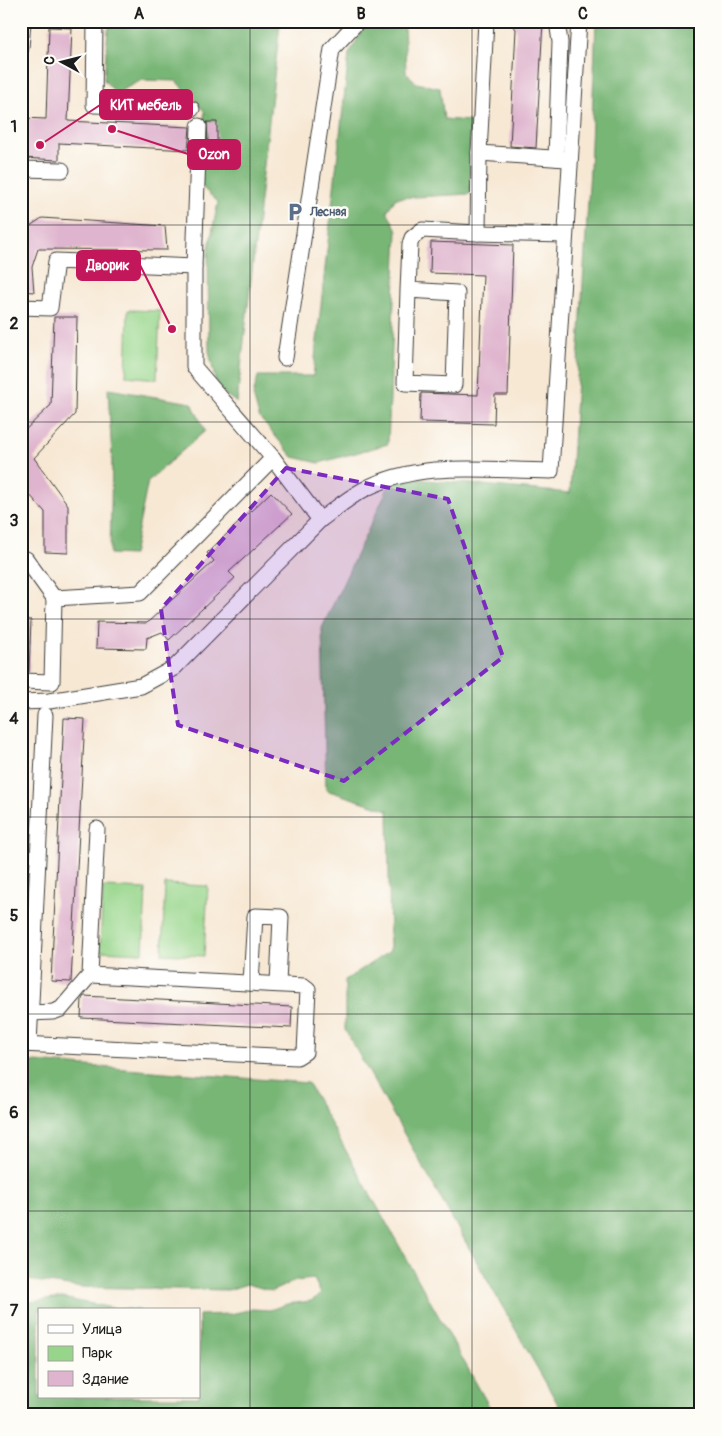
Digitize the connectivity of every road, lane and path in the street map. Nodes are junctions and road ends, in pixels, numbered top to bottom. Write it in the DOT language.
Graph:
graph roads {
  1 [pos="24,21"];
  2 [pos="95,21"];
  3 [pos="358,21"];
  4 [pos="486,21"];
  5 [pos="557,21"];
  6 [pos="579,21"];
  7 [pos="21,48"];
  8 [pos="192,109"];
  9 [pos="199,126"];
  10 [pos="479,153"];
  11 [pos="563,158"];
  12 [pos="21,169"];
  13 [pos="62,170"];
  14 [pos="478,233"];
  15 [pos="565,235"];
  16 [pos="194,266"];
  17 [pos="408,290"];
  18 [pos="21,308"];
  19 [pos="285,358"];
  20 [pos="273,458"];
  21 [pos="320,520"];
  22 [pos="21,559"];
  23 [pos="54,598"];
  24 [pos="21,681"];
  25 [pos="21,702"];
  26 [pos="45,716"];
  27 [pos="97,828"];
  28 [pos="90,975"];
  29 [pos="251,983"];
  30 [pos="278,984"];
  31 [pos="30,1013"];
  32 [pos="25,1044"];
  1 -- 7 [label="street"];
  2 -- 8 [label="street"];
  3 -- 19 [label="street"];
  4 -- 10 [label="street"];
  5 -- 11 [label="street"];
  6 -- 11 [label="street"];
  9 -- 16 [label="street"];
  10 -- 11 [label="street"];
  10 -- 14 [label="street"];
  11 -- 15 [label="street"];
  12 -- 13 [label="street"];
  14 -- 15 [label="street"];
  14 -- 17 [label="street"];
  15 -- 21 [label="street"];
  16 -- 18 [label="street"];
  16 -- 20 [label="street"];
  17 -- 17 [label="street"];
  20 -- 21 [label="street"];
  20 -- 23 [label="street"];
  21 -- 25 [label="street"];
  22 -- 23 [label="street"];
  23 -- 24 [label="street"];
  26 -- 31 [label="street"];
  27 -- 28 [label="street"];
  28 -- 29 [label="street"];
  28 -- 31 [label="street"];
  29 -- 30 [label="street"];
  29 -- 30 [label="street"];
  30 -- 32 [label="street"];
  31 -- 32 [label="street"];
}
